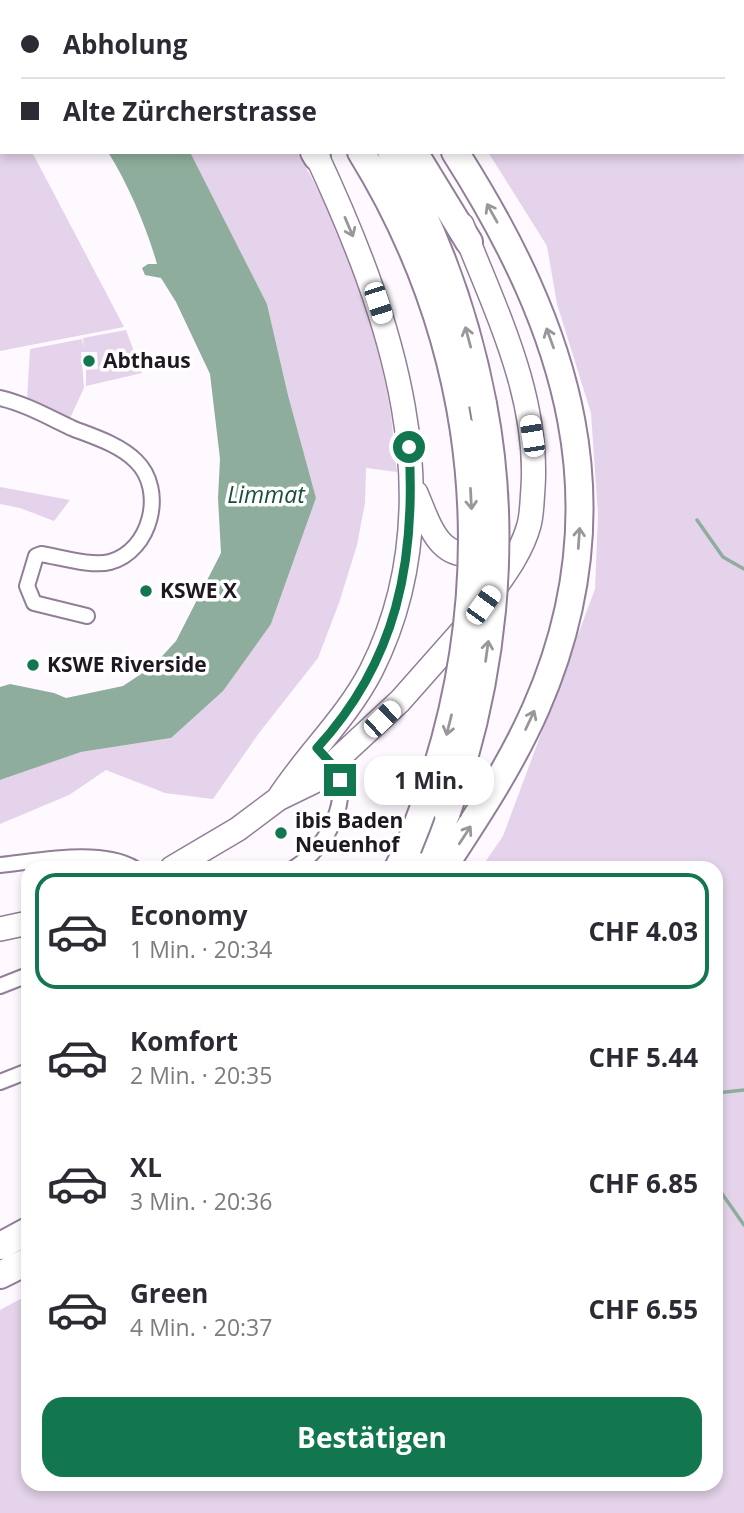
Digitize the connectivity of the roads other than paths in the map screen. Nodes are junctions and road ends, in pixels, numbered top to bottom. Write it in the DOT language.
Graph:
graph roads {
  1 [pos="315,154"];
  2 [pos="346,154"];
  3 [pos="362,154"];
  4 [pos="392,154"];
  5 [pos="415,154"];
  6 [pos="431,154"];
  7 [pos="456,154"];
  8 [pos="469,242"];
  9 [pos="412,248"];
  10 [pos="0,398"];
  11 [pos="412,484"];
  12 [pos="532,496"];
  13 [pos="87,616"];
  14 [pos="317,748"];
  15 [pos="332,765"];
  16 [pos="278,799"];
  17 [pos="50,861"];
  18 [pos="118,861"];
  19 [pos="184,861"];
  20 [pos="302,861"];
  21 [pos="410,861"];
  22 [pos="448,861"];
  23 [pos="21,863"];
  24 [pos="0,865"];
  25 [pos="21,924"];
  26 [pos="0,929"];
  27 [pos="21,978"];
  28 [pos="0,986"];
  29 [pos="21,1074"];
  30 [pos="0,1082"];
  31 [pos="21,1235"];
  32 [pos="0,1246"];
  33 [pos="21,1264"];
  34 [pos="0,1275"];
  1 -- 11 [label="main road, one-way"];
  2 -- 9 [label="highway"];
  3 -- 9 [label="highway"];
  21 -- 4 [label="highway, one-way, bridge"];
  5 -- 8 [label="highway"];
  6 -- 8 [label="main road"];
  22 -- 7 [label="highway, one-way"];
  8 -- 12 [label="main road"];
  9 -- 21 [label="highway, one-way, bridge"];
  10 -- 13 [label="street"];
  11 -- 12 [label="main road"];
  11 -- 14 [label="main road"];
  12 -- 15 [label="main road"];
  14 -- 15 [label="street"];
  14 -- 16 [label="main road"];
  15 -- 16 [label="main road"];
  15 -- 20 [label="street"];
  16 -- 19 [label="main road"];
  17 -- 18 [label="street"];
  23 -- 24 [label="street"];
  25 -- 26 [label="main road"];
  27 -- 28 [label="street"];
  29 -- 30 [label="street"];
  31 -- 32 [label="highway"];
  33 -- 34 [label="highway"];
}
